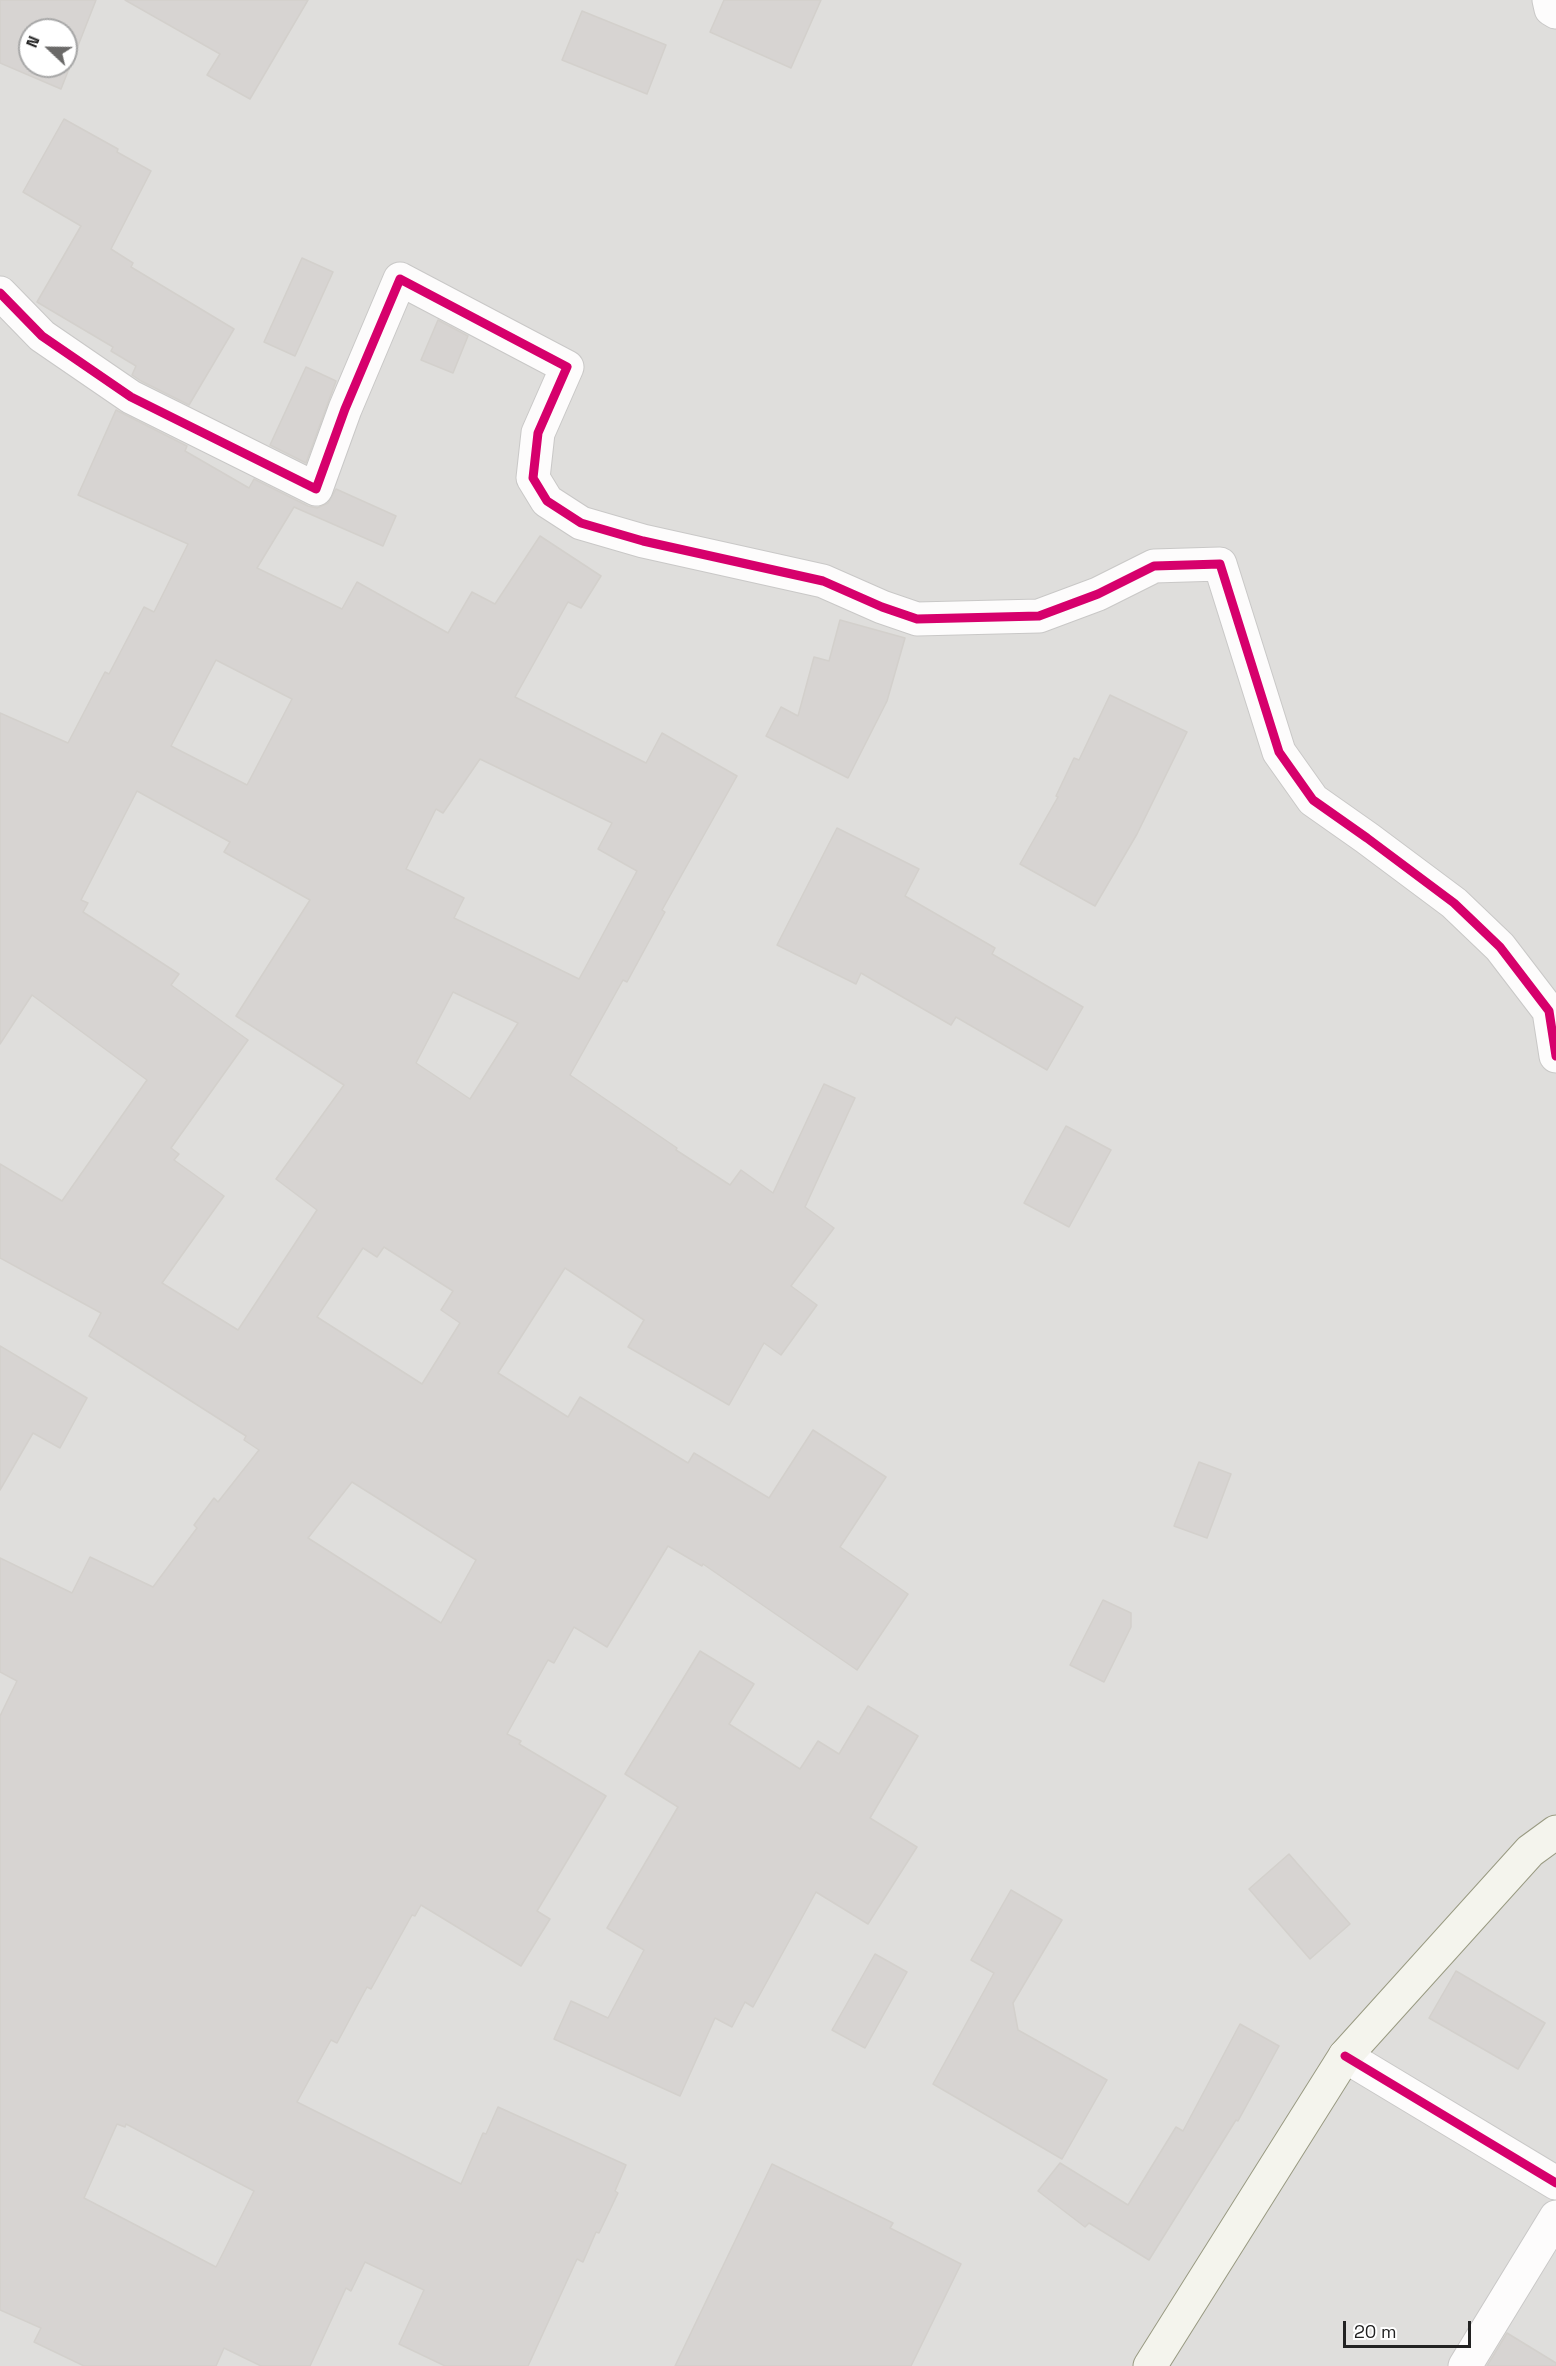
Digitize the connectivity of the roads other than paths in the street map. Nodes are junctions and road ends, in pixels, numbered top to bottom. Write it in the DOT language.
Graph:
graph roads {
  1 [pos="1549,0"];
  2 [pos="1556,12"];
  3 [pos="0,293"];
  4 [pos="1556,1056"];
  5 [pos="1556,1832"];
  6 [pos="1345,2056"];
  7 [pos="1556,2183"];
  8 [pos="1556,2217"];
  9 [pos="1150,2366"];
  10 [pos="1465,2366"];
  1 -- 2 [label="street"];
  3 -- 4 [label="street"];
  5 -- 6 [label="main road"];
  6 -- 7 [label="street"];
  6 -- 9 [label="main road"];
  8 -- 10 [label="street"];
}
